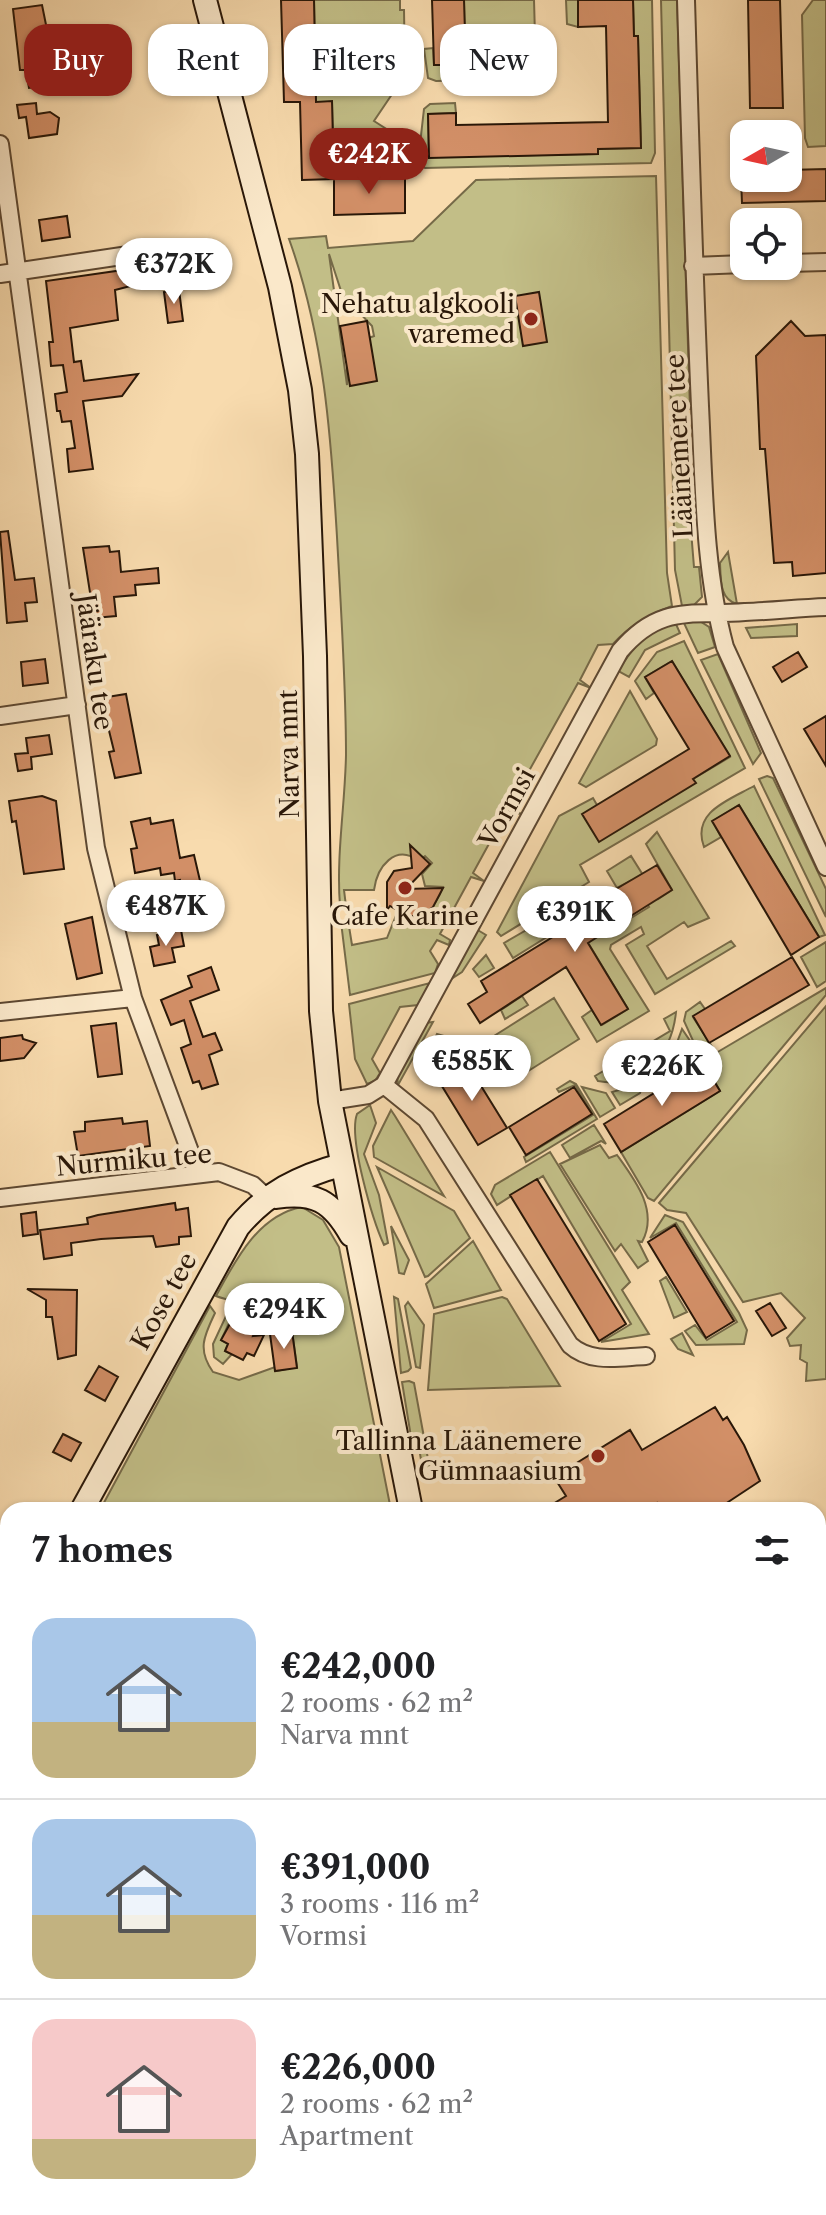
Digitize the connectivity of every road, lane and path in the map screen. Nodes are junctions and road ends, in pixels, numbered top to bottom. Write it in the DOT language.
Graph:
graph roads {
  1 [pos="205,0"];
  2 [pos="216,0"];
  3 [pos="686,0"];
  4 [pos="239,122"];
  5 [pos="0,144"];
  6 [pos="162,250"];
  7 [pos="826,262"];
  8 [pos="802,263"];
  9 [pos="730,265"];
  10 [pos="693,266"];
  11 [pos="8,273"];
  12 [pos="826,607"];
  13 [pos="716,612"];
  14 [pos="77,705"];
  15 [pos="0,716"];
  16 [pos="826,867"];
  17 [pos="133,998"];
  18 [pos="0,1012"];
  19 [pos="384,1085"];
  20 [pos="330,1101"];
  21 [pos="341,1165"];
  22 [pos="198,1173"];
  23 [pos="0,1198"];
  24 [pos="267,1198"];
  25 [pos="361,1254"];
  26 [pos="646,1356"];
  27 [pos="86,1502"];
  28 [pos="409,1502"];
  1 -- 4 [label="main road, Narva mnt"];
  2 -- 4 [label="main road"];
  3 -- 10 [label="street, Läänemere tee"];
  4 -- 20 [label="main road, Narva mnt"];
  5 -- 11 [label="street, Jääraku tee"];
  6 -- 11 [label="street"];
  7 -- 8 [label="street"];
  9 -- 10 [label="street"];
  10 -- 13 [label="street, Läänemere tee"];
  11 -- 14 [label="street, Jääraku tee"];
  12 -- 13 [label="street, Vormsi"];
  13 -- 16 [label="street, Läänemere tee"];
  13 -- 19 [label="street, Vormsi"];
  14 -- 15 [label="street"];
  14 -- 17 [label="street, Jääraku tee"];
  17 -- 18 [label="street"];
  17 -- 22 [label="street, Jääraku tee"];
  19 -- 20 [label="street"];
  19 -- 26 [label="street"];
  20 -- 21 [label="main road, Narva mnt"];
  21 -- 24 [label="main road, Kose tee"];
  21 -- 25 [label="main road, Narva mnt"];
  22 -- 23 [label="street, Nurmiku tee"];
  22 -- 24 [label="street, Nurmiku tee"];
  24 -- 25 [label="main road"];
  24 -- 27 [label="main road, Kose tee"];
  25 -- 28 [label="main road, Narva mnt"];
}
